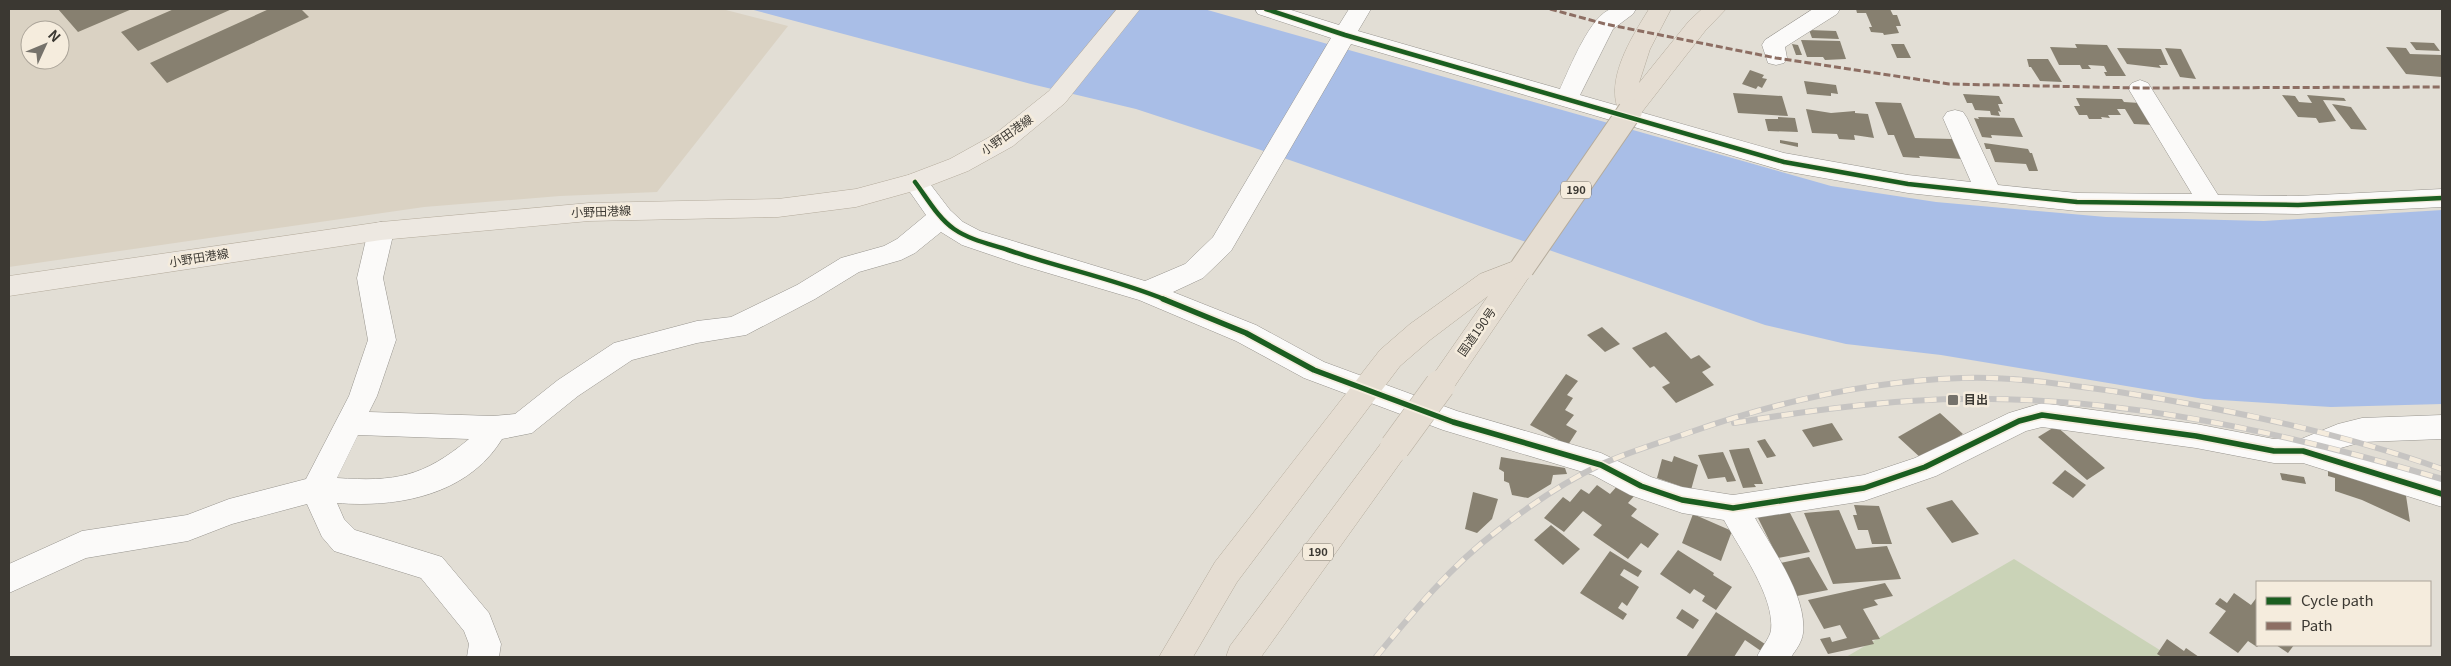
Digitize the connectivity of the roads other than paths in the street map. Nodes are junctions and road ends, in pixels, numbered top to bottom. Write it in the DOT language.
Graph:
graph roads {
  1 [pos="1129,9"];
  2 [pos="1266,9"];
  3 [pos="1360,9"];
  4 [pos="1625,9"];
  5 [pos="1660,9"];
  6 [pos="1715,9"];
  7 [pos="1829,9"];
  8 [pos="1342,40"];
  9 [pos="1776,58"];
  10 [pos="2140,88"];
  11 [pos="1566,100"];
  12 [pos="1630,112"];
  13 [pos="1955,118"];
  14 [pos="915,182"];
  15 [pos="1989,192"];
  16 [pos="2442,198"];
  17 [pos="2210,204"];
  18 [pos="941,217"];
  19 [pos="381,231"];
  20 [pos="1522,268"];
  21 [pos="9,286"];
  22 [pos="1147,292"];
  23 [pos="1364,390"];
  24 [pos="349,423"];
  25 [pos="2442,427"];
  26 [pos="493,428"];
  27 [pos="2303,451"];
  28 [pos="316,489"];
  29 [pos="2442,494"];
  30 [pos="1733,508"];
  31 [pos="9,579"];
  32 [pos="483,657"];
  33 [pos="1175,657"];
  34 [pos="1242,657"];
  35 [pos="1773,657"];
  1 -- 14 [label="main road, 小野田港線"];
  2 -- 8 [label="street"];
  3 -- 8 [label="street"];
  4 -- 11 [label="street"];
  5 -- 12 [label="highway"];
  6 -- 12 [label="highway, 国道190号 / 190"];
  7 -- 9 [label="street"];
  8 -- 11 [label="street"];
  8 -- 22 [label="street"];
  10 -- 17 [label="street"];
  11 -- 15 [label="street"];
  12 -- 20 [label="highway, 国道190号 / 190, bridge"];
  13 -- 15 [label="street"];
  14 -- 18 [label="street"];
  14 -- 19 [label="main road, 小野田港線"];
  15 -- 17 [label="street"];
  16 -- 17 [label="street"];
  18 -- 22 [label="street"];
  18 -- 26 [label="street"];
  19 -- 21 [label="main road, 小野田港線"];
  19 -- 24 [label="street"];
  20 -- 23 [label="highway"];
  20 -- 34 [label="highway, 国道190号 / 190, bridge"];
  22 -- 23 [label="street"];
  23 -- 30 [label="street"];
  23 -- 33 [label="highway"];
  24 -- 26 [label="street"];
  24 -- 28 [label="street"];
  25 -- 27 [label="street"];
  26 -- 28 [label="street"];
  27 -- 29 [label="street"];
  27 -- 30 [label="street"];
  28 -- 31 [label="street"];
  28 -- 32 [label="street"];
  30 -- 35 [label="street"];
}
